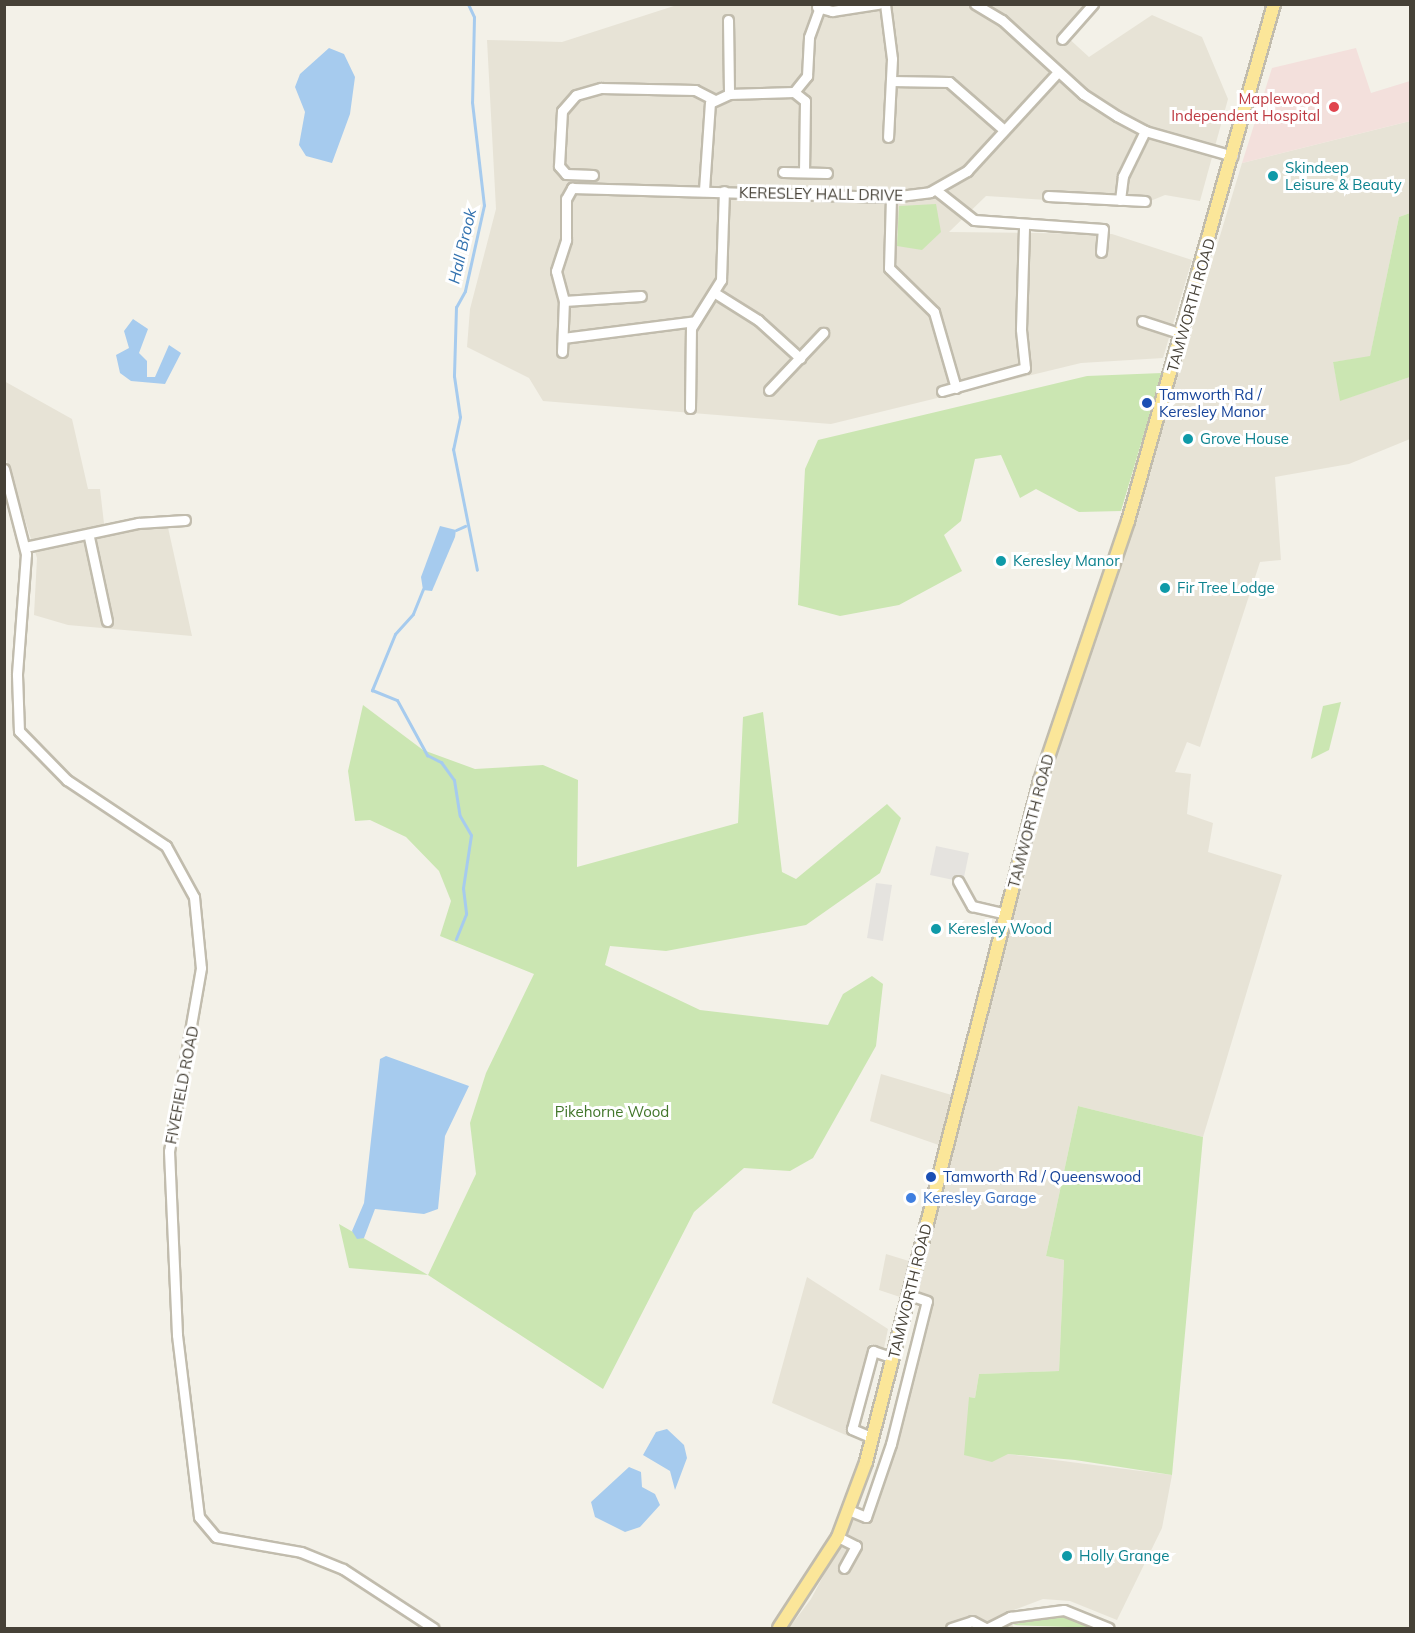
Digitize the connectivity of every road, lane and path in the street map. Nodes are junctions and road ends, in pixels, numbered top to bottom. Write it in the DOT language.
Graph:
graph roads {
  1 [pos="878,4"];
  2 [pos="885,4"];
  3 [pos="975,4"];
  4 [pos="1093,4"];
  5 [pos="1274,4"];
  6 [pos="817,7"];
  7 [pos="728,20"];
  8 [pos="1062,39"];
  9 [pos="1058,72"];
  10 [pos="891,81"];
  11 [pos="794,92"];
  12 [pos="729,94"];
  13 [pos="715,100"];
  14 [pos="1004,130"];
  15 [pos="1145,131"];
  16 [pos="888,137"];
  17 [pos="1233,156"];
  18 [pos="783,172"];
  19 [pos="804,172"];
  20 [pos="827,173"];
  21 [pos="593,175"];
  22 [pos="704,190"];
  23 [pos="936,190"];
  24 [pos="724,191"];
  25 [pos="1048,196"];
  26 [pos="891,197"];
  27 [pos="1120,200"];
  28 [pos="1145,201"];
  29 [pos="1024,225"];
  30 [pos="1101,252"];
  31 [pos="715,293"];
  32 [pos="641,296"];
  33 [pos="564,301"];
  34 [pos="694,321"];
  35 [pos="1142,321"];
  36 [pos="823,333"];
  37 [pos="1182,334"];
  38 [pos="563,338"];
  39 [pos="562,352"];
  40 [pos="800,358"];
  41 [pos="956,388"];
  42 [pos="769,390"];
  43 [pos="942,391"];
  44 [pos="690,408"];
  45 [pos="4,469"];
  46 [pos="186,520"];
  47 [pos="89,537"];
  48 [pos="25,547"];
  49 [pos="107,621"];
  50 [pos="958,881"];
  51 [pos="1006,914"];
  52 [pos="910,1295"];
  53 [pos="893,1358"];
  54 [pos="873,1438"];
  55 [pos="851,1511"];
  56 [pos="838,1537"];
  57 [pos="844,1568"];
  58 [pos="433,1629"];
  59 [pos="779,1629"];
  60 [pos="951,1629"];
  61 [pos="987,1629"];
  62 [pos="1109,1629"];
  1 -- 6 [label="street"];
  2 -- 10 [label="street"];
  3 -- 9 [label="street"];
  4 -- 8 [label="street"];
  5 -- 17 [label="main road, TAMWORTH ROAD"];
  6 -- 11 [label="street"];
  7 -- 12 [label="street"];
  9 -- 14 [label="street, KERESLEY HALL DRIVE"];
  9 -- 15 [label="street"];
  10 -- 14 [label="street"];
  10 -- 16 [label="street"];
  11 -- 12 [label="street"];
  11 -- 19 [label="street"];
  12 -- 13 [label="street"];
  13 -- 21 [label="street"];
  13 -- 22 [label="street"];
  14 -- 23 [label="street, KERESLEY HALL DRIVE"];
  15 -- 17 [label="street"];
  15 -- 27 [label="street"];
  17 -- 37 [label="main road, TAMWORTH ROAD"];
  18 -- 19 [label="street"];
  19 -- 20 [label="street"];
  22 -- 24 [label="street, KERESLEY HALL DRIVE"];
  22 -- 33 [label="street, KERESLEY HALL DRIVE"];
  23 -- 26 [label="street, KERESLEY HALL DRIVE"];
  23 -- 29 [label="street"];
  24 -- 26 [label="street, KERESLEY HALL DRIVE"];
  24 -- 31 [label="street"];
  25 -- 27 [label="street"];
  26 -- 41 [label="street"];
  27 -- 28 [label="street"];
  29 -- 30 [label="street"];
  29 -- 41 [label="street"];
  31 -- 34 [label="street"];
  31 -- 40 [label="street"];
  32 -- 33 [label="street"];
  33 -- 38 [label="street"];
  34 -- 38 [label="street"];
  34 -- 44 [label="street"];
  35 -- 37 [label="street"];
  36 -- 40 [label="street"];
  37 -- 51 [label="main road, TAMWORTH ROAD"];
  38 -- 39 [label="street"];
  40 -- 42 [label="street"];
  41 -- 43 [label="street"];
  45 -- 48 [label="street, FIVEFIELD ROAD"];
  46 -- 47 [label="street"];
  47 -- 48 [label="street"];
  47 -- 49 [label="street"];
  48 -- 58 [label="street, FIVEFIELD ROAD"];
  50 -- 51 [label="street"];
  51 -- 52 [label="main road, TAMWORTH ROAD"];
  52 -- 53 [label="main road, TAMWORTH ROAD"];
  52 -- 55 [label="street"];
  53 -- 54 [label="main road, TAMWORTH ROAD"];
  53 -- 54 [label="street"];
  54 -- 55 [label="main road, TAMWORTH ROAD"];
  55 -- 56 [label="main road, TAMWORTH ROAD"];
  56 -- 57 [label="street"];
  56 -- 59 [label="main road, TAMWORTH ROAD"];
  60 -- 61 [label="street"];
  61 -- 62 [label="street"];
}
